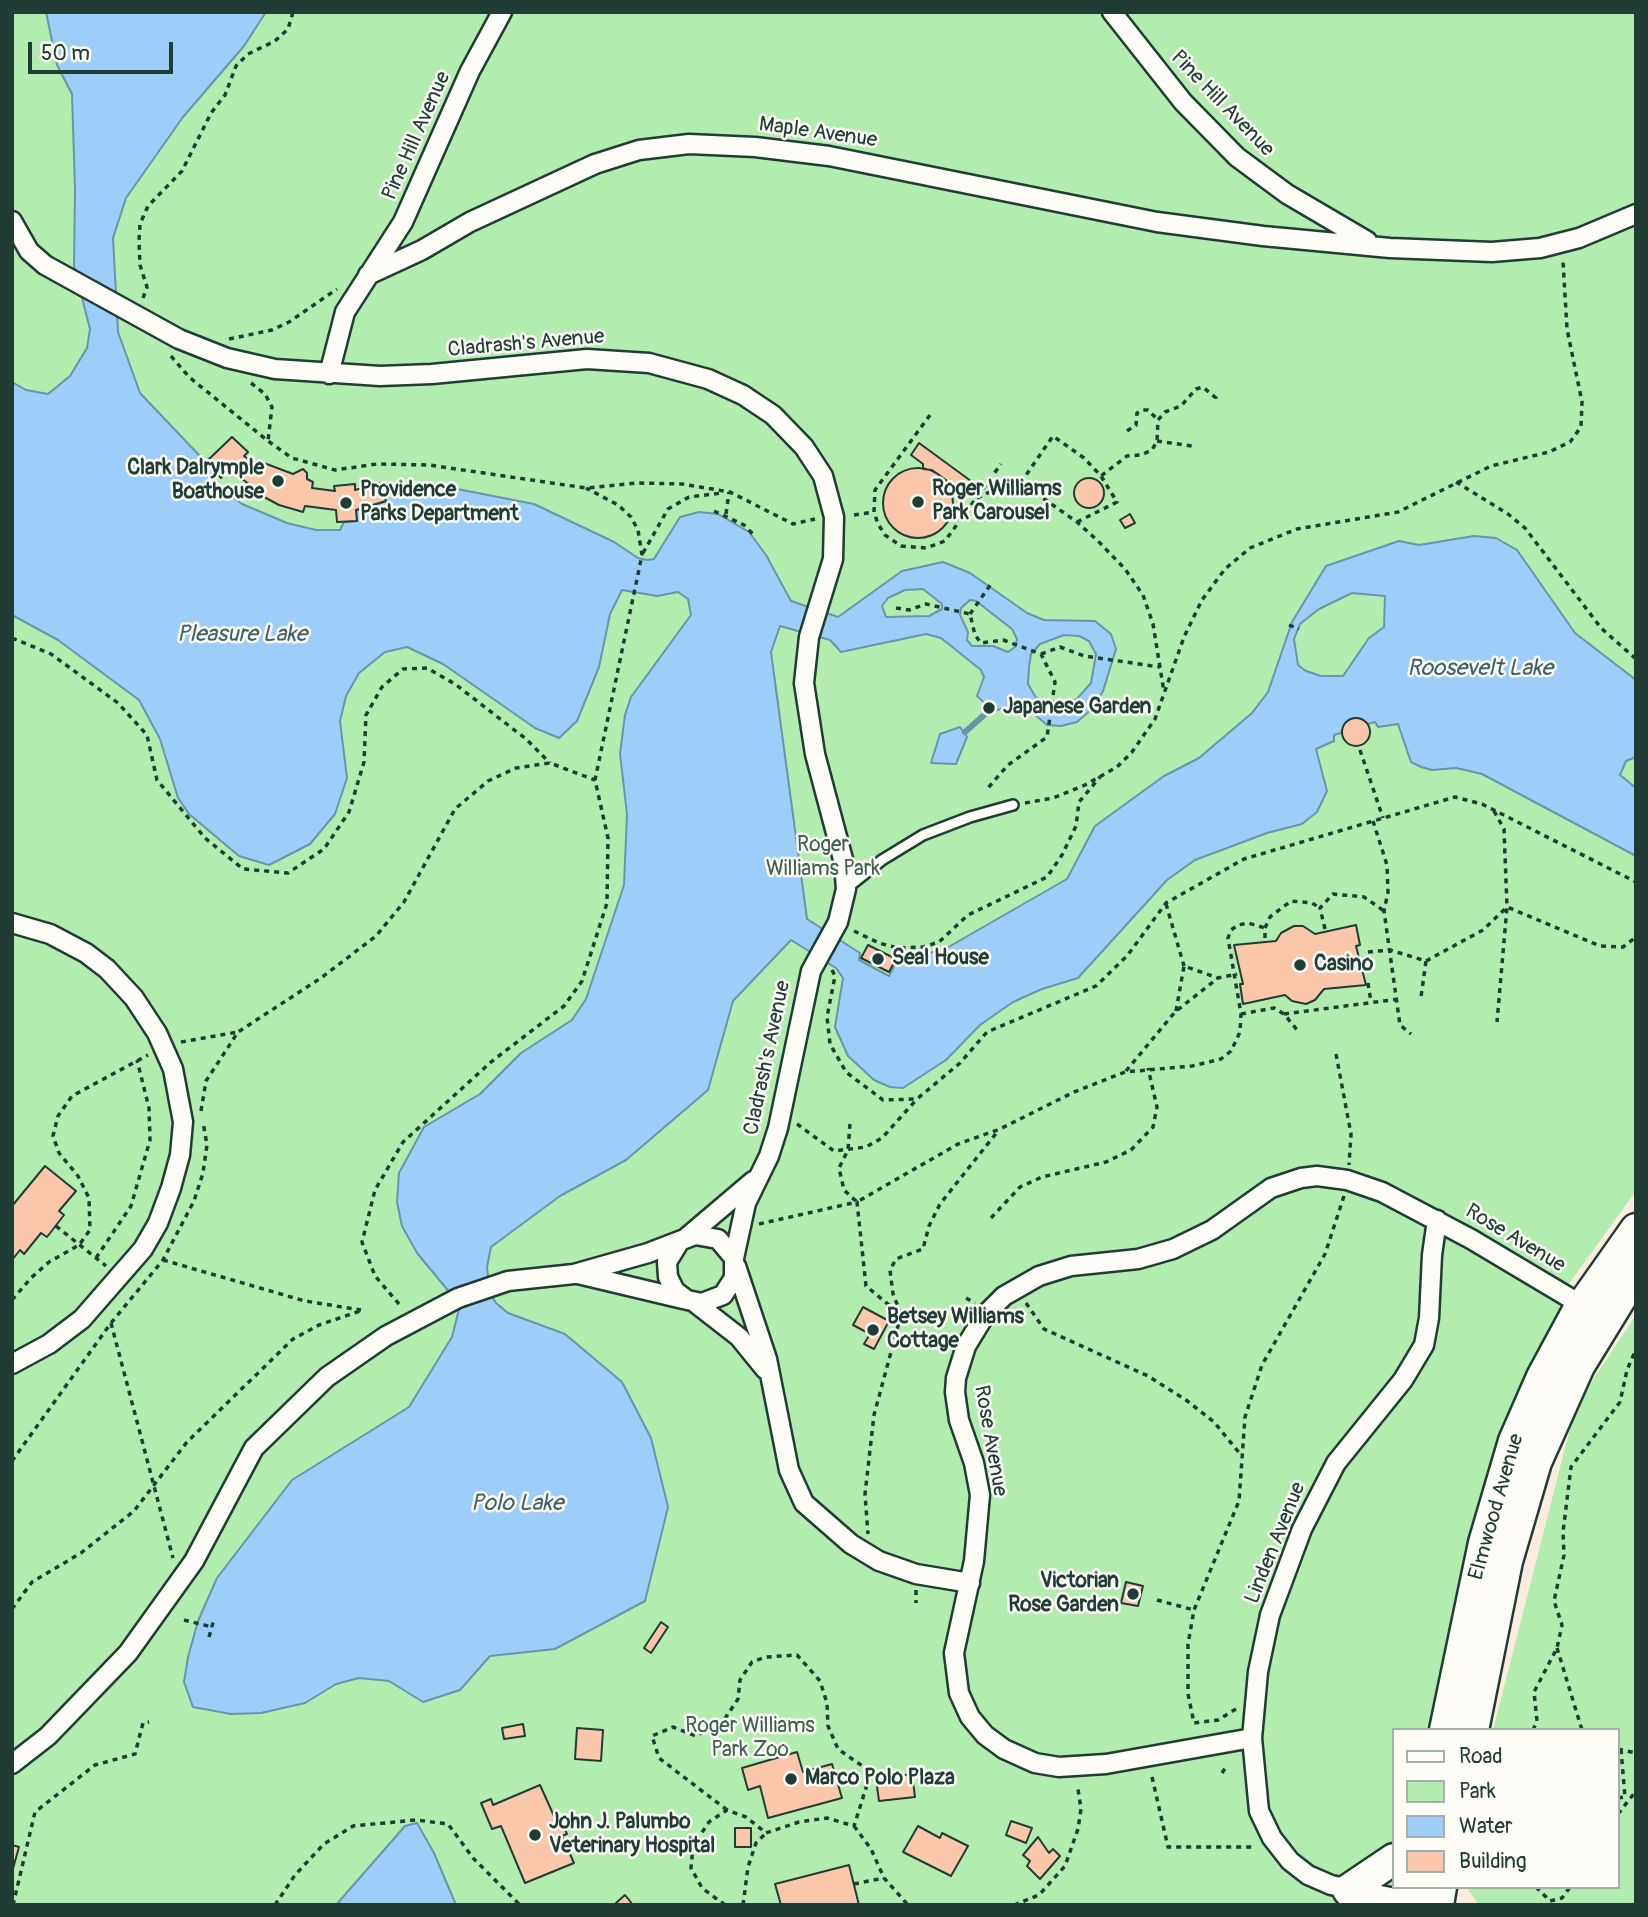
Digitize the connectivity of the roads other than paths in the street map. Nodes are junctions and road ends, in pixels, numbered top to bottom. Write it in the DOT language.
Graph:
graph roads {
  1 [pos="502,12"];
  2 [pos="1112,12"];
  3 [pos="1636,214"];
  4 [pos="12,221"];
  5 [pos="1390,248"];
  6 [pos="368,275"];
  7 [pos="329,374"];
  8 [pos="1013,805"];
  9 [pos="846,889"];
  10 [pos="12,923"];
  11 [pos="756,1179"];
  12 [pos="1437,1220"];
  13 [pos="1636,1229"];
  14 [pos="684,1239"];
  15 [pos="734,1260"];
  16 [pos="574,1273"];
  17 [pos="1636,1273"];
  18 [pos="690,1301"];
  19 [pos="1593,1312"];
  20 [pos="12,1364"];
  21 [pos="772,1381"];
  22 [pos="970,1583"];
  23 [pos="1445,1728"];
  24 [pos="1473,1728"];
  25 [pos="1252,1738"];
  26 [pos="12,1764"];
  27 [pos="1392,1860"];
  28 [pos="1438,1889"];
  29 [pos="1354,1897"];
  30 [pos="1418,1901"];
  1 -- 6 [label="street, Pine Hill Avenue"];
  2 -- 5 [label="street, Pine Hill Avenue"];
  3 -- 5 [label="street, Maple Avenue"];
  4 -- 7 [label="street, Cladrash's Avenue"];
  5 -- 6 [label="street, Maple Avenue"];
  6 -- 7 [label="street"];
  7 -- 9 [label="street, Cladrash's Avenue"];
  8 -- 9 [label="lane"];
  9 -- 11 [label="street, Cladrash's Avenue"];
  10 -- 20 [label="street"];
  11 -- 14 [label="street, Cladrash's Avenue"];
  11 -- 15 [label="street, Cladrash's Avenue"];
  12 -- 19 [label="street, Rose Avenue"];
  12 -- 22 [label="street, Rose Avenue"];
  12 -- 25 [label="street, Linden Avenue"];
  13 -- 19 [label="main road, Elmwood Avenue"];
  14 -- 15 [label="street"];
  14 -- 16 [label="street"];
  14 -- 18 [label="street"];
  15 -- 18 [label="street"];
  15 -- 21 [label="street"];
  16 -- 18 [label="street"];
  16 -- 26 [label="street"];
  17 -- 19 [label="main road, Elmwood Avenue"];
  18 -- 21 [label="street"];
  19 -- 23 [label="main road, Elmwood Avenue"];
  19 -- 24 [label="main road, Elmwood Avenue"];
  21 -- 22 [label="street"];
  22 -- 25 [label="street, Rose Avenue"];
  25 -- 29 [label="street, Linden Avenue"];
  27 -- 29 [label="main road"];
  28 -- 30 [label="main road"];
  29 -- 30 [label="street, Linden Avenue"];
}
